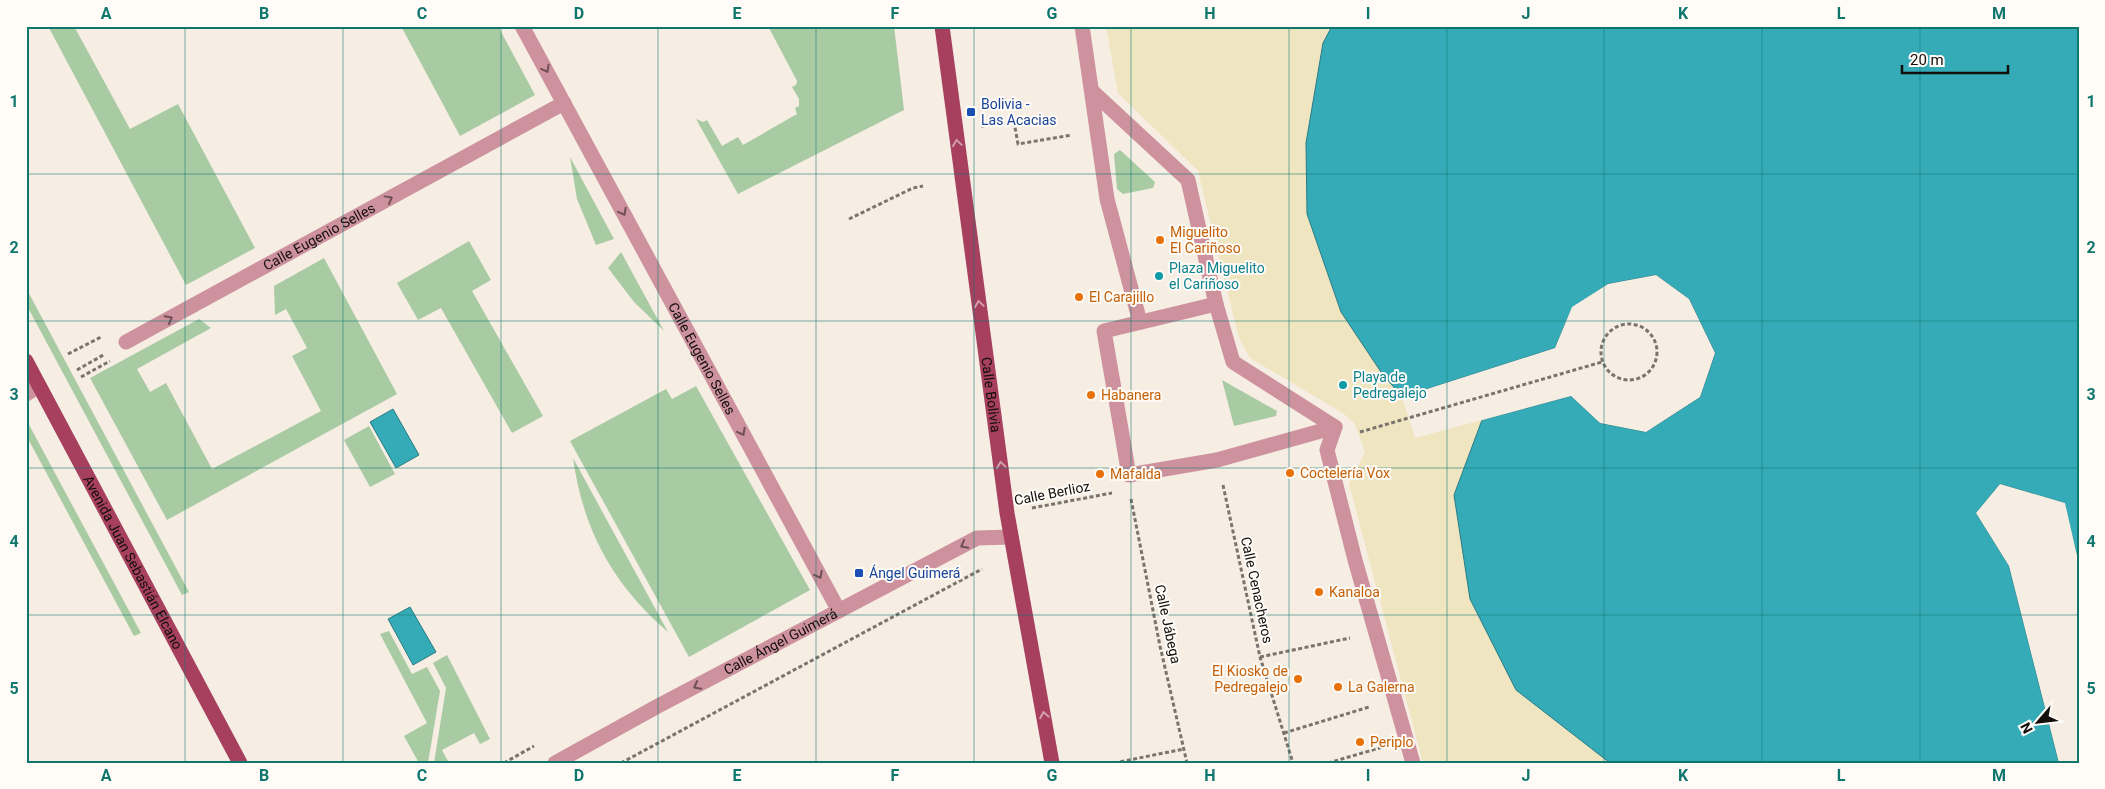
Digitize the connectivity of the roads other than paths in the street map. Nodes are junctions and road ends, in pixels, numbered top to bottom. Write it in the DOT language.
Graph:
graph roads {
  1 [pos="522,26"];
  2 [pos="942,26"];
  3 [pos="1082,26"];
  4 [pos="1093,92"];
  5 [pos="564,103"];
  6 [pos="1216,304"];
  7 [pos="1140,322"];
  8 [pos="126,342"];
  9 [pos="26,361"];
  10 [pos="33,390"];
  11 [pos="1333,434"];
  12 [pos="1011,537"];
  13 [pos="839,612"];
  14 [pos="240,763"];
  15 [pos="555,763"];
  16 [pos="1052,763"];
  17 [pos="1413,763"];
  1 -- 5 [label="street, Calle Eugenio Selles, one-way"];
  12 -- 2 [label="main road, Calle Bolivia, one-way"];
  3 -- 4 [label="street"];
  4 -- 6 [label="street"];
  4 -- 7 [label="street"];
  8 -- 5 [label="street, Calle Eugenio Selles, one-way"];
  5 -- 13 [label="street, Calle Eugenio Selles, one-way"];
  6 -- 7 [label="street"];
  6 -- 11 [label="street"];
  7 -- 11 [label="street"];
  9 -- 10 [label="main road, Avenida Juan Sebastián Elcano"];
  10 -- 14 [label="main road, Avenida Juan Sebastián Elcano"];
  11 -- 17 [label="street"];
  12 -- 13 [label="street, Calle Ángel Guimerá, one-way"];
  16 -- 12 [label="main road, Calle Bolivia, one-way"];
  13 -- 15 [label="street, Calle Ángel Guimerá, one-way"];
}
